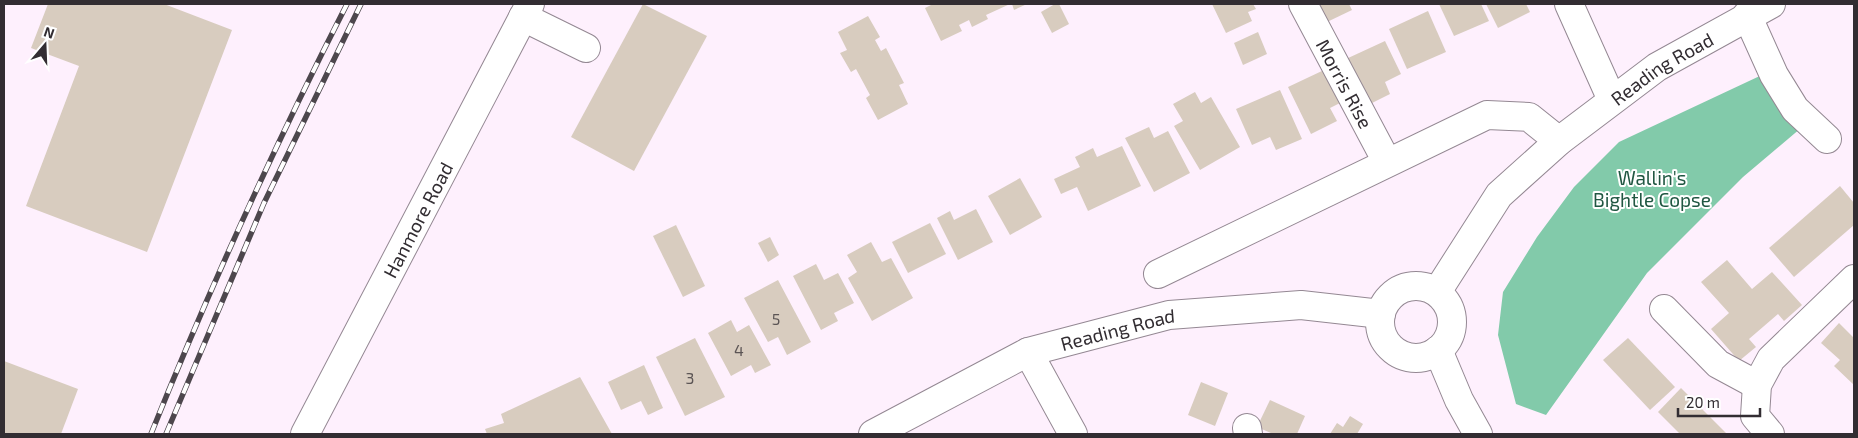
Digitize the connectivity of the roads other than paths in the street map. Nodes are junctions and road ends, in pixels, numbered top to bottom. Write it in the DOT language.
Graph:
graph roads {
  1 [pos="1303,4"];
  2 [pos="1569,4"];
  3 [pos="1772,4"];
  4 [pos="527,10"];
  5 [pos="1747,16"];
  6 [pos="586,48"];
  7 [pos="1612,100"];
  8 [pos="1827,139"];
  9 [pos="1559,141"];
  10 [pos="1387,162"];
  11 [pos="1158,274"];
  12 [pos="1854,279"];
  13 [pos="1437,292"];
  14 [pos="1664,309"];
  15 [pos="1381,314"];
  16 [pos="1438,350"];
  17 [pos="1028,352"];
  18 [pos="1757,385"];
  19 [pos="305,434"];
  20 [pos="873,434"];
  21 [pos="1072,434"];
  22 [pos="1478,434"];
  23 [pos="1770,434"];
  1 -- 10 [label="street, Morris Rise"];
  2 -- 7 [label="street"];
  3 -- 5 [label="street, Reading Road"];
  4 -- 6 [label="street"];
  4 -- 19 [label="street, Hanmore Road"];
  5 -- 7 [label="street, Reading Road"];
  5 -- 8 [label="street"];
  7 -- 9 [label="street, Reading Road"];
  9 -- 10 [label="street"];
  9 -- 13 [label="street, Reading Road"];
  10 -- 11 [label="street"];
  12 -- 18 [label="street"];
  13 -- 15 [label="street"];
  13 -- 16 [label="street"];
  14 -- 18 [label="street"];
  15 -- 16 [label="street"];
  15 -- 17 [label="street, Reading Road"];
  16 -- 22 [label="street"];
  17 -- 20 [label="street, Reading Road"];
  17 -- 21 [label="street"];
  18 -- 23 [label="street"];
}
